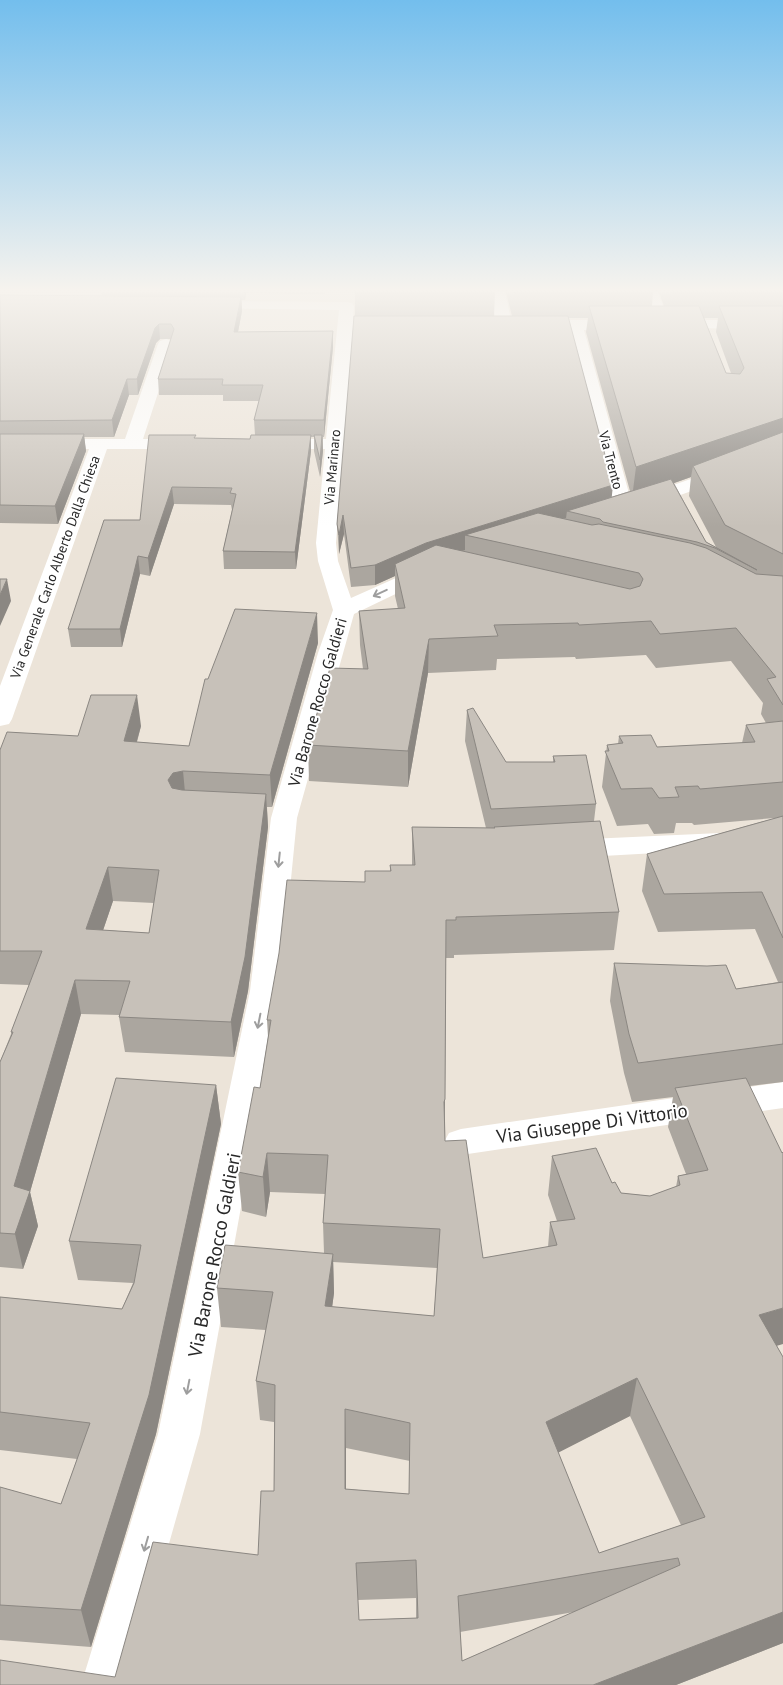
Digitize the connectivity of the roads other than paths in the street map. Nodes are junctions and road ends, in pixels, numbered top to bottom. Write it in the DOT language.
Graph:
graph roads {
  1 [pos="157,371"];
  2 [pos="341,371"];
  3 [pos="585,371"];
  4 [pos="0,444"];
  5 [pos="100,444"];
  6 [pos="132,444"];
  7 [pos="199,444"];
  8 [pos="257,444"];
  9 [pos="334,444"];
  10 [pos="783,452"];
  11 [pos="444,567"];
  12 [pos="344,610"];
  13 [pos="0,720"];
  14 [pos="783,838"];
  15 [pos="546,850"];
  16 [pos="783,1095"];
  17 [pos="461,1142"];
  18 [pos="105,1685"];
  1 -- 6 [label="street"];
  2 -- 9 [label="street, Via Marinaro"];
  3 -- 10 [label="street, Via Trento"];
  4 -- 5 [label="street"];
  5 -- 6 [label="street"];
  5 -- 13 [label="street, Via Generale Carlo Alberto Dalla Chiesa"];
  6 -- 7 [label="street"];
  8 -- 9 [label="street"];
  9 -- 12 [label="street, Via Marinaro"];
  11 -- 12 [label="street, Via Barone Rocco Galdieri, one-way"];
  12 -- 18 [label="street, Via Barone Rocco Galdieri, one-way"];
  14 -- 15 [label="street"];
  16 -- 17 [label="street, Via Giuseppe Di Vittorio"];
}
